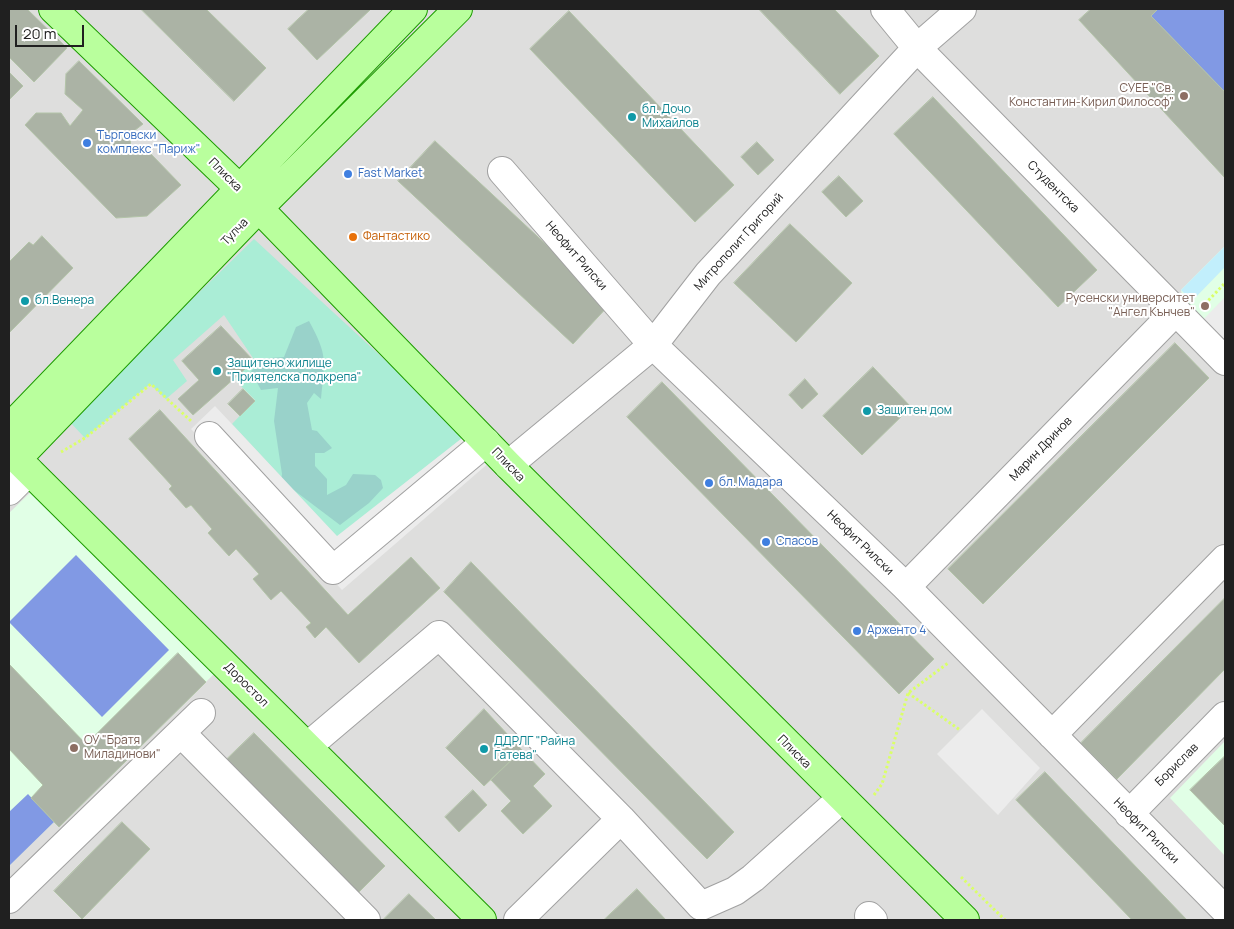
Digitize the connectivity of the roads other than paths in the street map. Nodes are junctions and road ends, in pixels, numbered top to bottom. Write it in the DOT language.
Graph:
graph roads {
  1 [pos="53,9"];
  2 [pos="413,9"];
  3 [pos="458,9"];
  4 [pos="885,9"];
  5 [pos="962,9"];
  6 [pos="917,48"];
  7 [pos="502,171"];
  8 [pos="239,188"];
  9 [pos="258,209"];
  10 [pos="1181,316"];
  11 [pos="653,345"];
  12 [pos="1225,361"];
  13 [pos="9,428"];
  14 [pos="209,436"];
  15 [pos="486,442"];
  16 [pos="18,460"];
  17 [pos="508,465"];
  18 [pos="9,491"];
  19 [pos="1225,559"];
  20 [pos="906,587"];
  21 [pos="201,712"];
  22 [pos="1225,716"];
  23 [pos="181,732"];
  24 [pos="1052,735"];
  25 [pos="308,746"];
  26 [pos="849,807"];
  27 [pos="1129,814"];
  28 [pos="620,819"];
  29 [pos="9,899"];
  30 [pos="1225,910"];
  31 [pos="709,913"];
  32 [pos="366,920"];
  33 [pos="482,920"];
  34 [pos="518,920"];
  35 [pos="965,920"];
  1 -- 8 [label="main road, Плиска"];
  2 -- 8 [label="main road"];
  3 -- 9 [label="main road, Тулча"];
  4 -- 6 [label="street, Студентска"];
  5 -- 6 [label="street, Митрополит Григорий"];
  6 -- 10 [label="street, Студентска"];
  6 -- 11 [label="street, Митрополит Григорий"];
  7 -- 11 [label="street, Неофит Рилски"];
  8 -- 9 [label="main road, Плиска"];
  8 -- 13 [label="main road"];
  9 -- 15 [label="main road, Плиска"];
  9 -- 16 [label="main road, Тулча"];
  10 -- 12 [label="street, Студентска"];
  10 -- 20 [label="street, Марин Дринов"];
  11 -- 17 [label="street, Митрополит Григорий"];
  11 -- 20 [label="street, Неофит Рилски"];
  14 -- 15 [label="street"];
  15 -- 17 [label="main road, Плиска"];
  16 -- 18 [label="street"];
  16 -- 25 [label="main road, Доростол"];
  17 -- 26 [label="main road, Плиска"];
  19 -- 24 [label="street"];
  20 -- 24 [label="street, Неофит Рилски"];
  21 -- 23 [label="street"];
  22 -- 27 [label="street, Борислав"];
  23 -- 29 [label="street"];
  23 -- 32 [label="street"];
  24 -- 27 [label="street, Неофит Рилски"];
  25 -- 28 [label="street"];
  25 -- 33 [label="main road, Доростол"];
  26 -- 31 [label="street"];
  26 -- 35 [label="main road, Плиска"];
  27 -- 30 [label="street, Неофит Рилски"];
  28 -- 31 [label="street"];
  28 -- 34 [label="street"];
}
